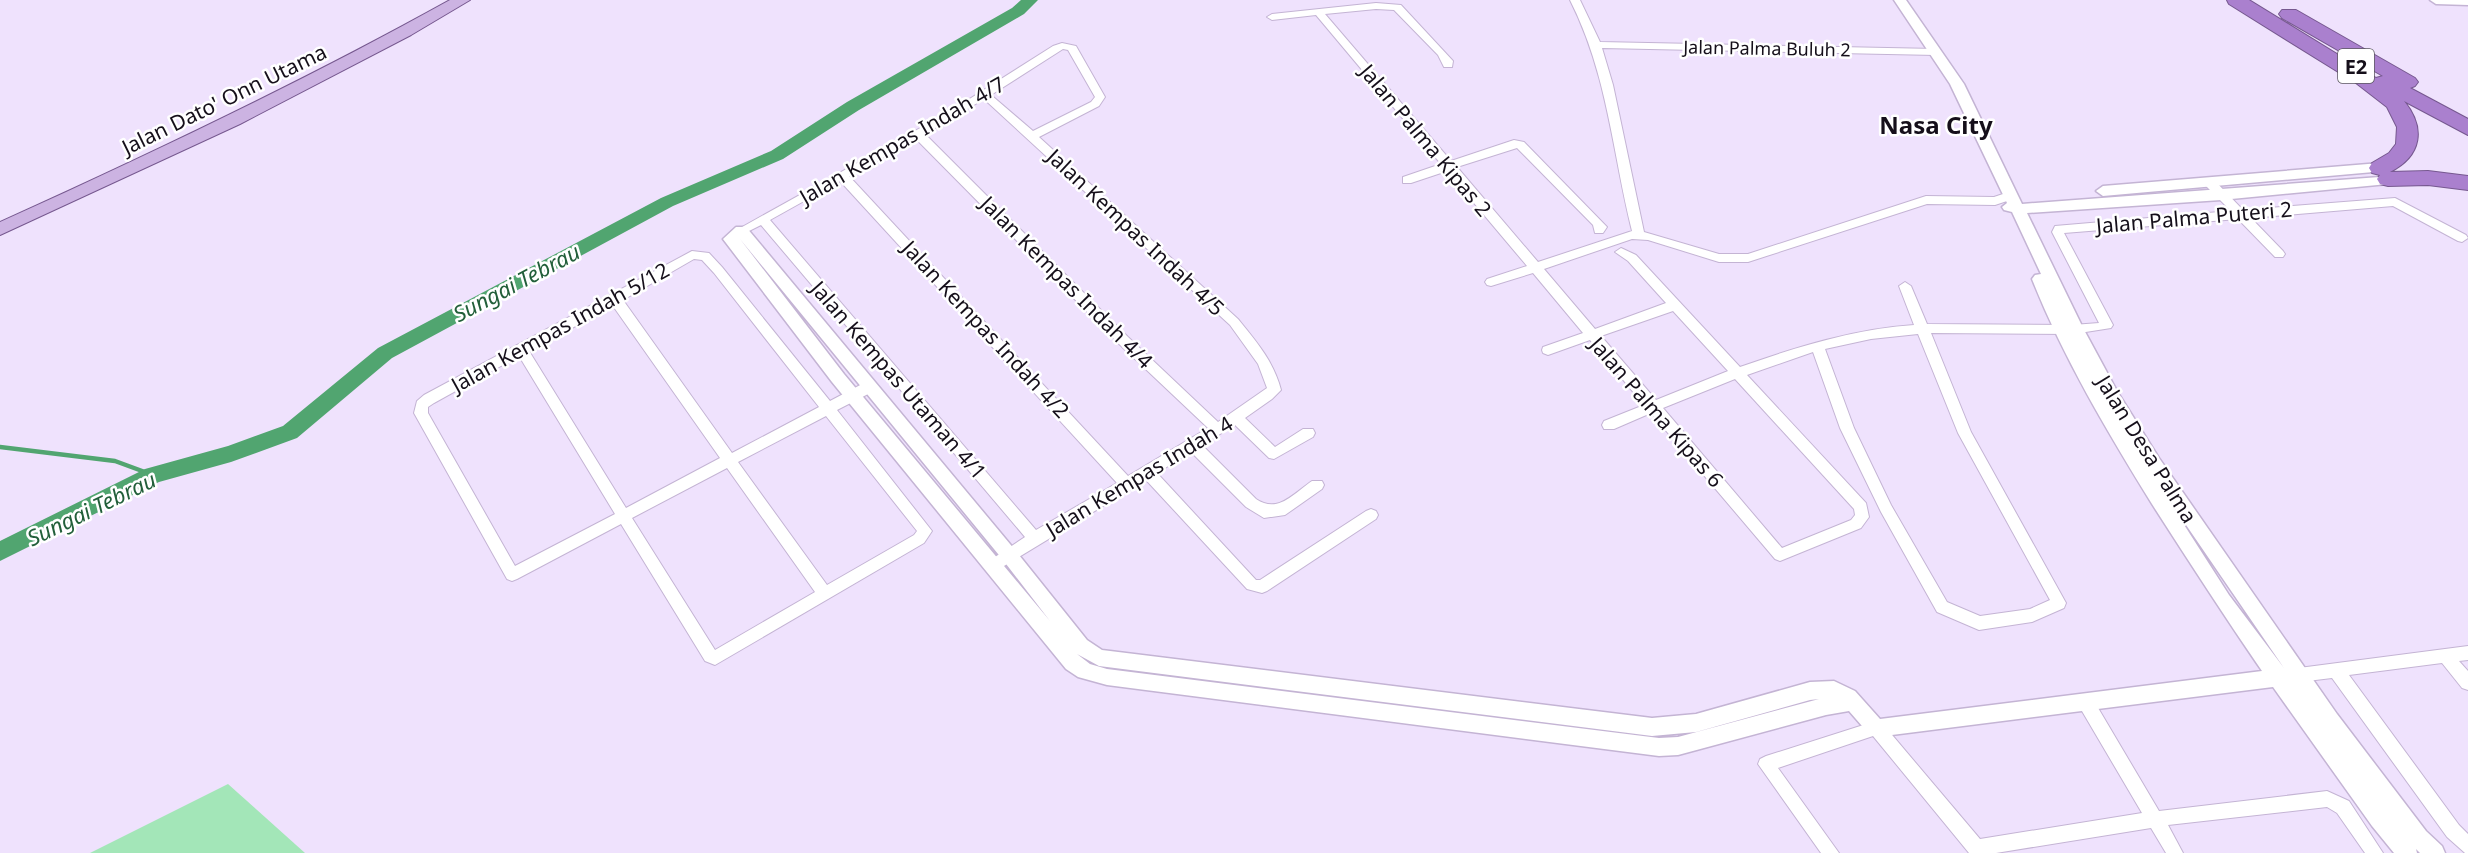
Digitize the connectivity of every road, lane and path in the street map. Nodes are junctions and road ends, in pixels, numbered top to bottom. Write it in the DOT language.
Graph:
graph roads {
  1 [pos="446,0"];
  2 [pos="462,0"];
  3 [pos="1575,0"];
  4 [pos="1893,0"];
  5 [pos="1900,0"];
  6 [pos="2236,0"];
  7 [pos="2247,0"];
  8 [pos="2265,0"];
  9 [pos="2436,0"];
  10 [pos="2468,1"];
  11 [pos="1318,12"];
  12 [pos="1272,17"];
  13 [pos="1598,45"];
  14 [pos="1932,52"];
  15 [pos="1448,65"];
  16 [pos="985,95"];
  17 [pos="2468,115"];
  18 [pos="2468,128"];
  19 [pos="918,134"];
  20 [pos="1032,135"];
  21 [pos="1448,166"];
  22 [pos="2384,173"];
  23 [pos="842,176"];
  24 [pos="1407,180"];
  25 [pos="2210,183"];
  26 [pos="2468,183"];
  27 [pos="2221,195"];
  28 [pos="2007,203"];
  29 [pos="2240,213"];
  30 [pos="0,216"];
  31 [pos="763,220"];
  32 [pos="0,229"];
  33 [pos="1599,230"];
  34 [pos="741,231"];
  35 [pos="1639,235"];
  36 [pos="2462,238"];
  37 [pos="1621,252"];
  38 [pos="2279,254"];
  39 [pos="1534,267"];
  40 [pos="1491,282"];
  41 [pos="1905,286"];
  42 [pos="615,299"];
  43 [pos="1675,305"];
  44 [pos="1923,329"];
  45 [pos="2067,329"];
  46 [pos="1591,335"];
  47 [pos="1818,347"];
  48 [pos="521,349"];
  49 [pos="1548,350"];
  50 [pos="1739,374"];
  51 [pos="1272,380"];
  52 [pos="869,387"];
  53 [pos="852,396"];
  54 [pos="1653,407"];
  55 [pos="827,409"];
  56 [pos="1236,418"];
  57 [pos="1609,425"];
  58 [pos="1217,429"];
  59 [pos="1308,433"];
  60 [pos="1194,446"];
  61 [pos="729,460"];
  62 [pos="1148,473"];
  63 [pos="1127,484"];
  64 [pos="1317,485"];
  65 [pos="624,516"];
  66 [pos="1371,516"];
  67 [pos="1035,539"];
  68 [pos="1002,560"];
  69 [pos="825,595"];
  70 [pos="2468,653"];
  71 [pos="2446,656"];
  72 [pos="2336,670"];
  73 [pos="2299,675"];
  74 [pos="2278,677"];
  75 [pos="2468,683"];
  76 [pos="2085,701"];
  77 [pos="1876,728"];
  78 [pos="2155,819"];
  79 [pos="2468,846"];
  80 [pos="1978,850"];
  81 [pos="1831,853"];
  82 [pos="2175,853"];
  83 [pos="2375,853"];
  84 [pos="2407,853"];
  85 [pos="2435,853"];
  1 -- 30 [label="main road, Jalan Dato' Onn Utama"];
  2 -- 32 [label="main road, Jalan Dato' Onn Utama"];
  3 -- 13 [label="street"];
  4 -- 14 [label="street"];
  5 -- 14 [label="street"];
  6 -- 22 [label="highway"];
  7 -- 18 [label="highway, E2"];
  8 -- 17 [label="highway, E2"];
  9 -- 10 [label="street"];
  11 -- 12 [label="street"];
  11 -- 15 [label="street"];
  11 -- 21 [label="street, Jalan Palma Kipas 2"];
  13 -- 14 [label="street, Jalan Palma Buluh 2"];
  13 -- 35 [label="street"];
  14 -- 28 [label="street, Jalan Desa Palma"];
  16 -- 19 [label="street, Jalan Kempas Indah 4/7"];
  16 -- 20 [label="street, Jalan Kempas Indah 4/5"];
  16 -- 20 [label="street, Jalan Kempas Indah 4/7"];
  19 -- 23 [label="street, Jalan Kempas Indah 4/7"];
  19 -- 58 [label="street, Jalan Kempas Indah 4/4"];
  20 -- 51 [label="street, Jalan Kempas Indah 4/5"];
  21 -- 24 [label="street"];
  21 -- 33 [label="street"];
  21 -- 39 [label="street, Jalan Palma Kipas 2"];
  22 -- 25 [label="street"];
  22 -- 26 [label="highway"];
  22 -- 27 [label="street"];
  23 -- 31 [label="street, Jalan Kempas Indah 4/7"];
  23 -- 63 [label="street, Jalan Kempas Indah 4/2"];
  25 -- 27 [label="street"];
  25 -- 28 [label="street"];
  27 -- 28 [label="street"];
  27 -- 29 [label="street"];
  28 -- 35 [label="street"];
  28 -- 45 [label="street, Jalan Desa Palma"];
  29 -- 36 [label="street, Jalan Palma Puteri 2"];
  29 -- 38 [label="street"];
  29 -- 45 [label="street, Jalan Palma Puteri 2"];
  31 -- 34 [label="street, Jalan Kempas Indah 4/7"];
  31 -- 67 [label="street, Jalan Kempas Utaman 4/1"];
  34 -- 52 [label="street"];
  34 -- 53 [label="street"];
  35 -- 39 [label="street"];
  37 -- 43 [label="street"];
  39 -- 40 [label="street"];
  39 -- 46 [label="street, Jalan Palma Kipas 6"];
  41 -- 44 [label="street"];
  42 -- 48 [label="street, Jalan Kempas Indah 5/12"];
  42 -- 55 [label="street, Jalan Kempas Indah 5/12"];
  42 -- 61 [label="street"];
  43 -- 46 [label="street"];
  43 -- 50 [label="street"];
  44 -- 45 [label="street"];
  44 -- 47 [label="street"];
  44 -- 47 [label="street"];
  45 -- 73 [label="street, Jalan Desa Palma"];
  45 -- 74 [label="street, Jalan Desa Palma"];
  46 -- 49 [label="street"];
  46 -- 54 [label="street, Jalan Palma Kipas 6"];
  47 -- 50 [label="street"];
  48 -- 65 [label="street"];
  48 -- 65 [label="street, Jalan Kempas Indah 5/12"];
  50 -- 54 [label="street"];
  50 -- 54 [label="street, Jalan Palma Kipas 6"];
  51 -- 56 [label="street, Jalan Kempas Indah 4"];
  52 -- 53 [label="street"];
  52 -- 68 [label="street"];
  53 -- 55 [label="street"];
  53 -- 68 [label="street"];
  54 -- 57 [label="street"];
  55 -- 61 [label="street"];
  55 -- 69 [label="street"];
  56 -- 58 [label="street, Jalan Kempas Indah 4"];
  56 -- 59 [label="street"];
  58 -- 60 [label="street, Jalan Kempas Indah 4"];
  60 -- 62 [label="street, Jalan Kempas Indah 4"];
  60 -- 64 [label="street"];
  61 -- 65 [label="street"];
  61 -- 69 [label="street"];
  62 -- 63 [label="street, Jalan Kempas Indah 4"];
  62 -- 66 [label="street"];
  63 -- 67 [label="street, Jalan Kempas Indah 4"];
  65 -- 69 [label="street"];
  67 -- 68 [label="street, Jalan Kempas Indah 4"];
  68 -- 77 [label="street"];
  70 -- 71 [label="street"];
  71 -- 72 [label="street"];
  71 -- 75 [label="street"];
  72 -- 73 [label="street"];
  72 -- 79 [label="street"];
  73 -- 74 [label="street"];
  73 -- 85 [label="street, Jalan Desa Palma"];
  74 -- 76 [label="street"];
  74 -- 84 [label="street, Jalan Desa Palma"];
  76 -- 77 [label="street"];
  76 -- 78 [label="street"];
  77 -- 80 [label="street"];
  77 -- 81 [label="street"];
  78 -- 80 [label="street"];
  78 -- 82 [label="street"];
  78 -- 83 [label="street"];
}
